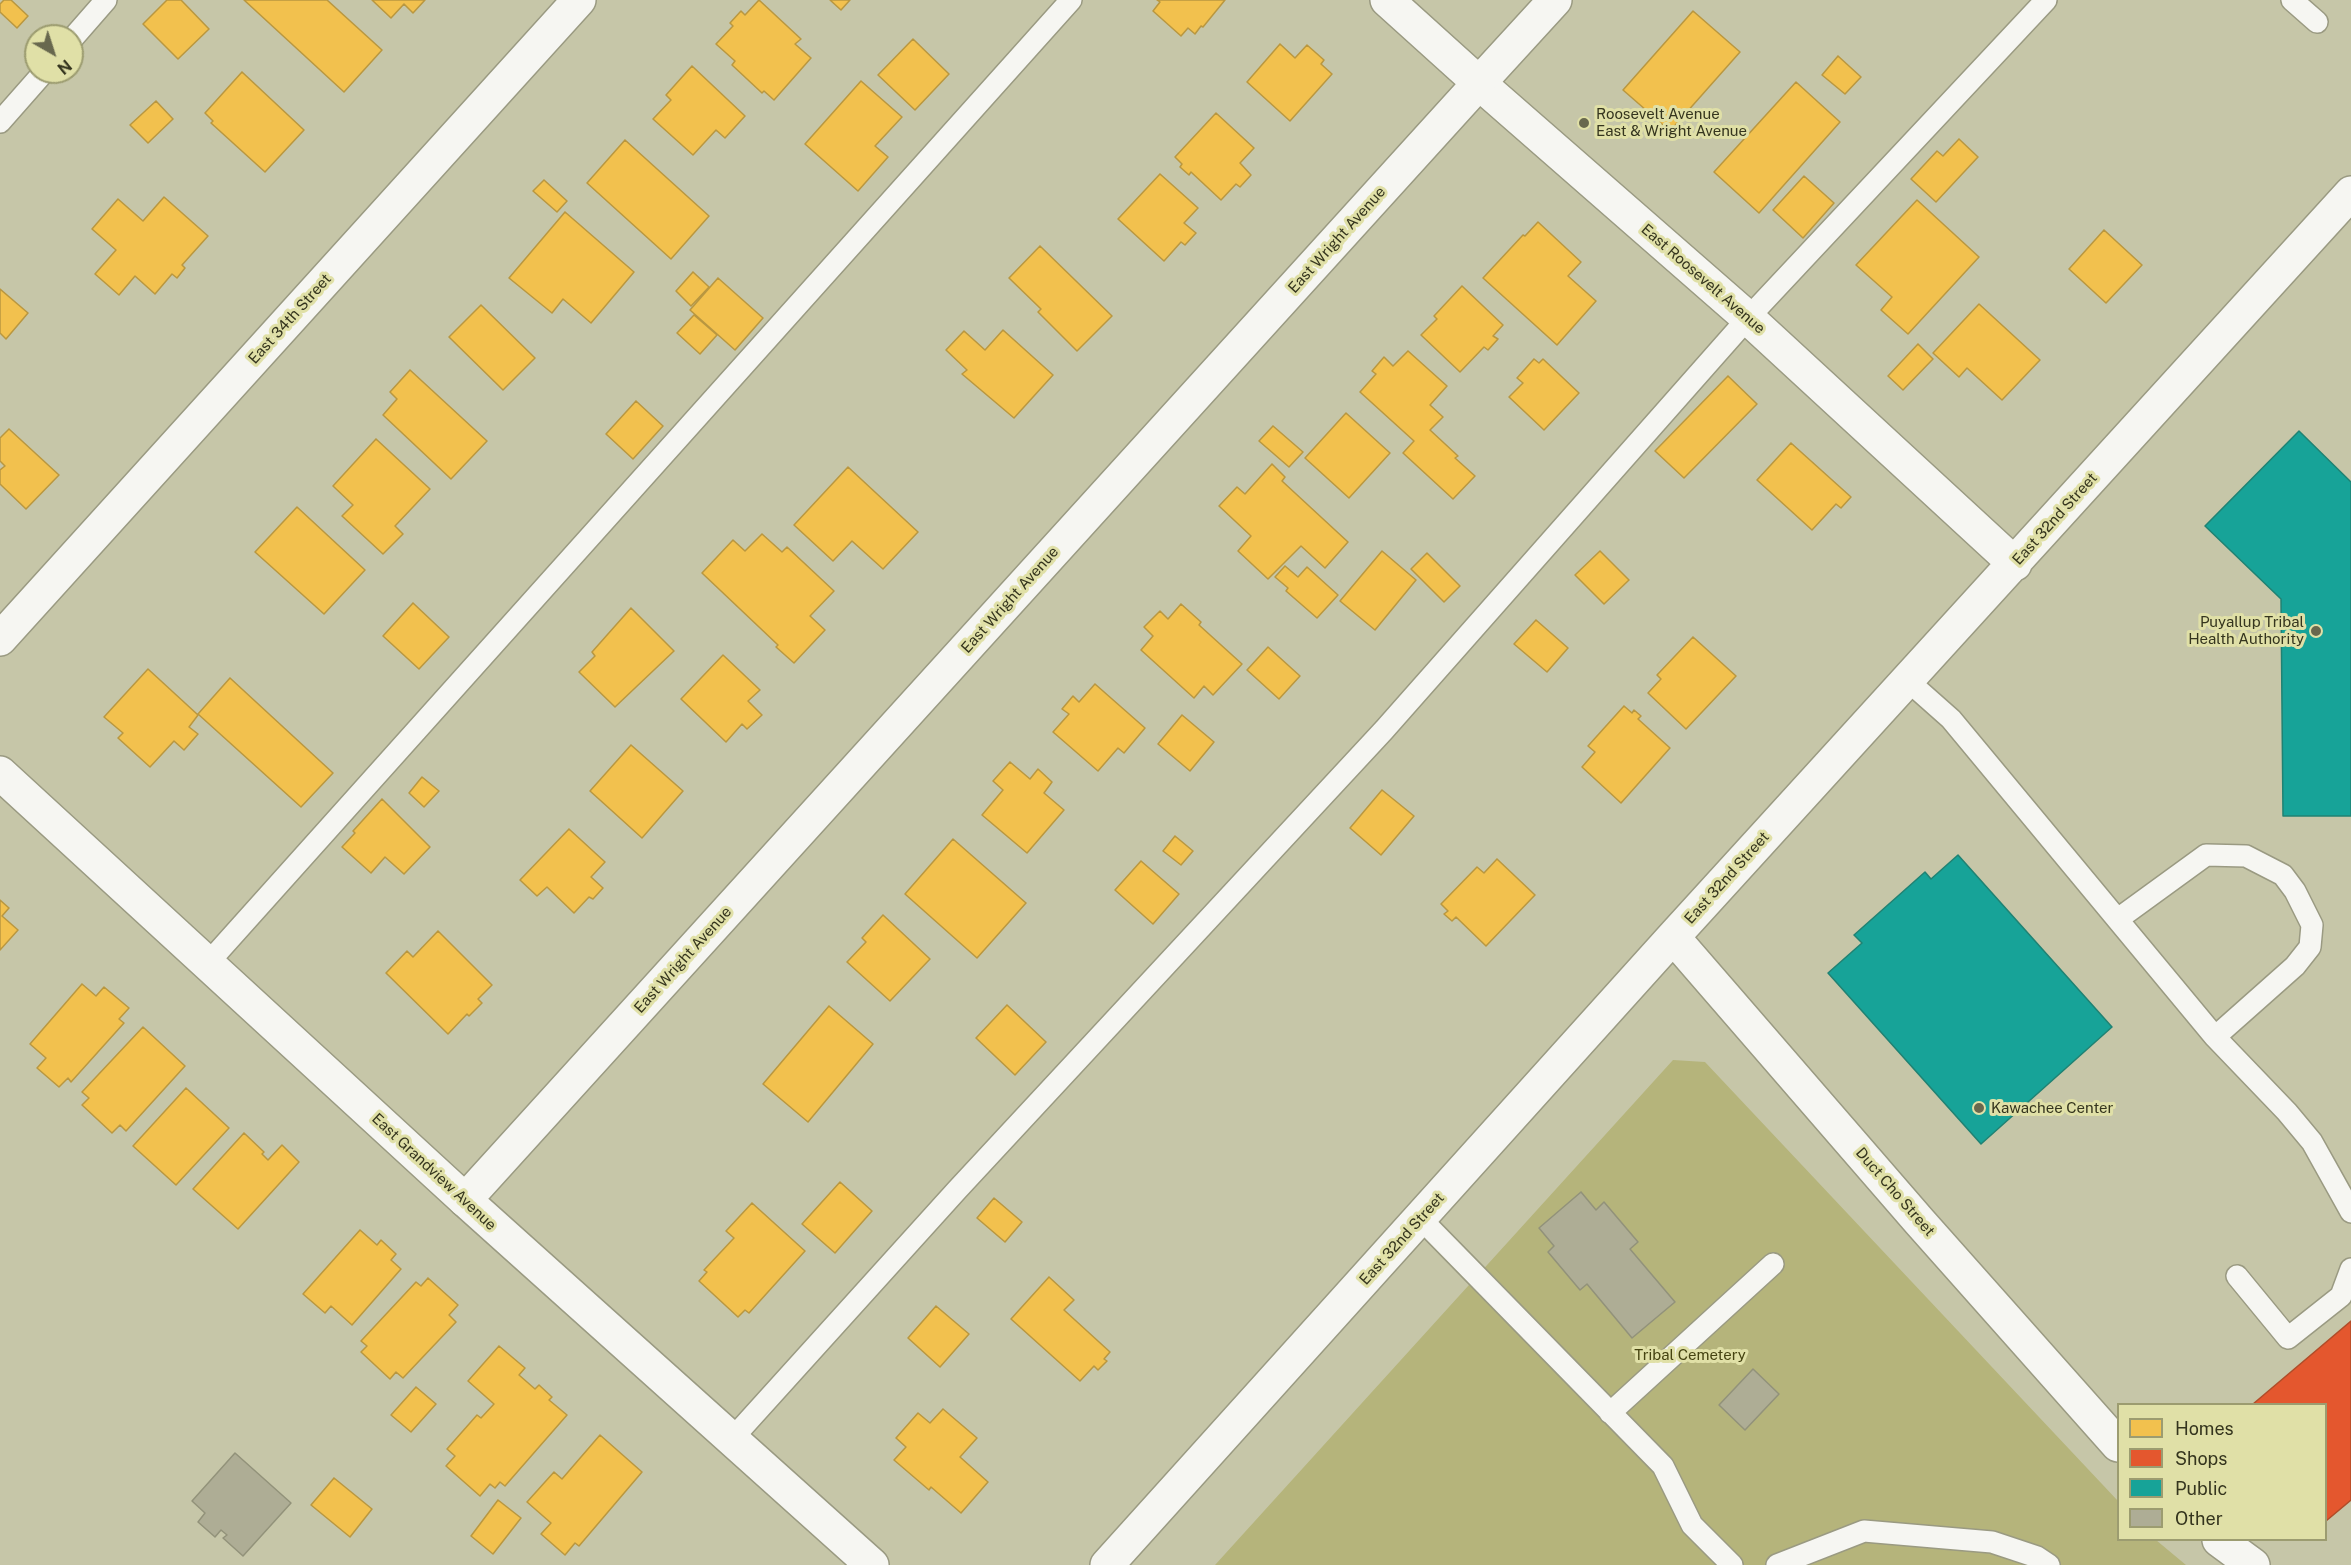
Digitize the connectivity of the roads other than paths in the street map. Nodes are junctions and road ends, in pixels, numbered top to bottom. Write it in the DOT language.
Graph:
graph roads {
  1 [pos="106,0"];
  2 [pos="579,0"];
  3 [pos="1071,0"];
  4 [pos="1387,0"];
  5 [pos="1556,0"];
  6 [pos="2046,0"];
  7 [pos="2292,0"];
  8 [pos="2317,22"];
  9 [pos="84,25"];
  10 [pos="1479,83"];
  11 [pos="33,84"];
  12 [pos="0,122"];
  13 [pos="2351,193"];
  14 [pos="1748,318"];
  15 [pos="2015,564"];
  16 [pos="0,639"];
  17 [pos="1907,680"];
  18 [pos="0,773"];
  19 [pos="2118,918"];
  20 [pos="1673,937"];
  21 [pos="208,963"];
  22 [pos="2215,1037"];
  23 [pos="465,1200"];
  24 [pos="2351,1212"];
  25 [pos="1420,1219"];
  26 [pos="1773,1264"];
  27 [pos="2351,1269"];
  28 [pos="2237,1276"];
  29 [pos="1610,1413"];
  30 [pos="731,1440"];
  31 [pos="2117,1444"];
  32 [pos="2222,1541"];
  33 [pos="872,1565"];
  34 [pos="1107,1565"];
  35 [pos="1732,1565"];
  36 [pos="1777,1565"];
  37 [pos="2049,1565"];
  38 [pos="2253,1565"];
  1 -- 9 [label="lane"];
  2 -- 16 [label="street, East 34th Street"];
  3 -- 21 [label="lane"];
  4 -- 10 [label="street, East Roosevelt Avenue"];
  5 -- 10 [label="street, East Wright Avenue"];
  6 -- 14 [label="lane"];
  7 -- 8 [label="lane"];
  10 -- 14 [label="street, East Roosevelt Avenue"];
  10 -- 23 [label="street, East Wright Avenue"];
  11 -- 12 [label="lane"];
  13 -- 15 [label="street, East 32nd Street"];
  14 -- 15 [label="street, East Roosevelt Avenue"];
  14 -- 30 [label="lane"];
  15 -- 17 [label="street, East 32nd Street"];
  17 -- 19 [label="lane"];
  17 -- 20 [label="street, East 32nd Street"];
  18 -- 21 [label="street, East Grandview Avenue"];
  19 -- 22 [label="lane"];
  19 -- 22 [label="lane"];
  20 -- 25 [label="street, East 32nd Street"];
  20 -- 31 [label="street, Duct Cho Street"];
  21 -- 23 [label="street, East Grandview Avenue"];
  22 -- 24 [label="lane"];
  23 -- 30 [label="street, East Grandview Avenue"];
  25 -- 29 [label="lane"];
  25 -- 34 [label="street, East 32nd Street"];
  26 -- 29 [label="lane"];
  27 -- 28 [label="lane"];
  29 -- 35 [label="lane"];
  30 -- 33 [label="street, East Grandview Avenue"];
  32 -- 38 [label="street"];
  36 -- 37 [label="lane"];
}
